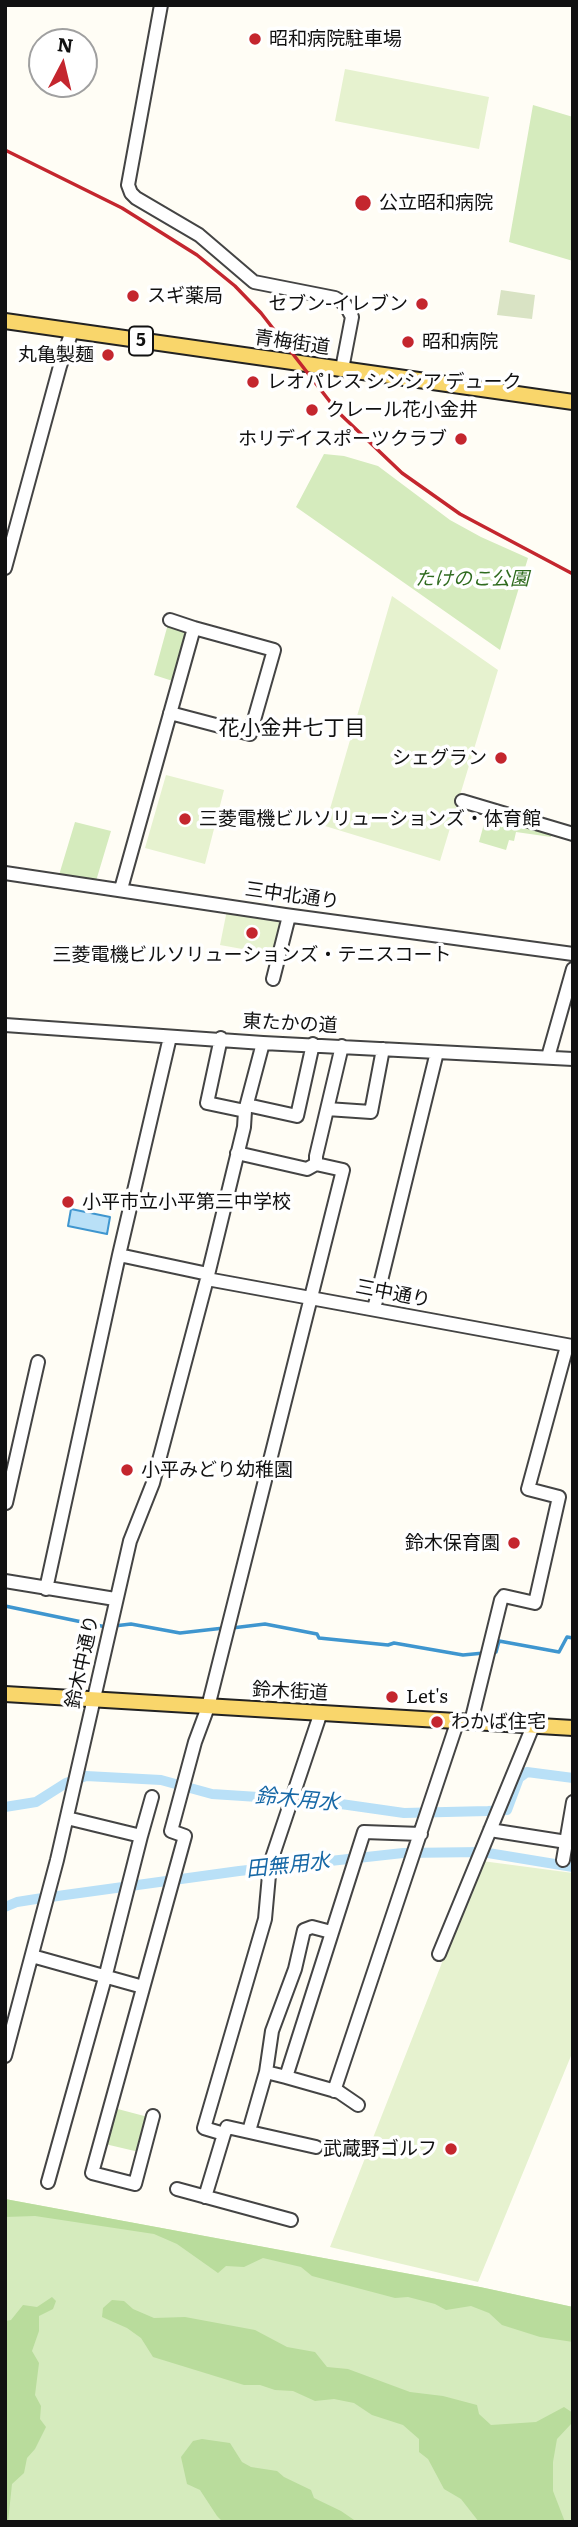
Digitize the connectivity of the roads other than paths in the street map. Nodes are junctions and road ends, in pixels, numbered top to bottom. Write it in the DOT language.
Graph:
graph roads {
  1 [pos="161,5"];
  2 [pos="5,321"];
  3 [pos="72,331"];
  4 [pos="342,369"];
  5 [pos="573,402"];
  6 [pos="5,568"];
  7 [pos="170,620"];
  8 [pos="194,628"];
  9 [pos="170,713"];
  10 [pos="462,801"];
  11 [pos="573,834"];
  12 [pos="5,873"];
  13 [pos="121,889"];
  14 [pos="289,916"];
  15 [pos="573,954"];
  16 [pos="573,969"];
  17 [pos="273,979"];
  18 [pos="5,1026"];
  19 [pos="170,1037"];
  20 [pos="221,1038"];
  21 [pos="263,1042"];
  22 [pos="313,1044"];
  23 [pos="342,1046"];
  24 [pos="383,1049"];
  25 [pos="437,1052"];
  26 [pos="548,1057"];
  27 [pos="573,1059"];
  28 [pos="246,1108"];
  29 [pos="327,1109"];
  30 [pos="237,1153"];
  31 [pos="316,1164"];
  32 [pos="119,1255"];
  33 [pos="207,1277"];
  34 [pos="311,1298"];
  35 [pos="373,1309"];
  36 [pos="570,1346"];
  37 [pos="38,1362"];
  38 [pos="6,1503"];
  39 [pos="5,1581"];
  40 [pos="46,1589"];
  41 [pos="115,1599"];
  42 [pos="5,1694"];
  43 [pos="94,1700"];
  44 [pos="208,1707"];
  45 [pos="321,1712"];
  46 [pos="464,1721"];
  47 [pos="533,1726"];
  48 [pos="573,1728"];
  49 [pos="152,1797"];
  50 [pos="573,1802"];
  51 [pos="67,1818"];
  52 [pos="490,1830"];
  53 [pos="421,1834"];
  54 [pos="141,1836"];
  55 [pos="569,1843"];
  56 [pos="563,1860"];
  57 [pos="331,1932"];
  58 [pos="439,1954"];
  59 [pos="32,1956"];
  60 [pos="105,1978"];
  61 [pos="143,1987"];
  62 [pos="5,2056"];
  63 [pos="266,2071"];
  64 [pos="286,2077"];
  65 [pos="334,2091"];
  66 [pos="358,2105"];
  67 [pos="153,2116"];
  68 [pos="249,2131"];
  69 [pos="224,2134"];
  70 [pos="316,2147"];
  71 [pos="48,2182"];
  72 [pos="177,2189"];
  73 [pos="205,2197"];
  74 [pos="291,2220"];
  1 -- 4 [label="street"];
  2 -- 3 [label="main road, 青梅街道 / 5"];
  3 -- 4 [label="main road, 青梅街道 / 5"];
  3 -- 6 [label="street"];
  4 -- 5 [label="main road, 青梅街道 / 5"];
  7 -- 8 [label="street"];
  8 -- 9 [label="street"];
  8 -- 9 [label="street"];
  9 -- 13 [label="street"];
  10 -- 11 [label="street"];
  12 -- 13 [label="street, 三中北通り"];
  13 -- 14 [label="street, 三中北通り"];
  14 -- 15 [label="street, 三中北通り"];
  14 -- 17 [label="street"];
  16 -- 26 [label="street"];
  18 -- 19 [label="street, 東たかの道"];
  19 -- 20 [label="street, 東たかの道"];
  19 -- 32 [label="street"];
  20 -- 21 [label="street, 東たかの道"];
  20 -- 28 [label="street"];
  21 -- 22 [label="street, 東たかの道"];
  21 -- 28 [label="street, 鈴木中通り"];
  22 -- 23 [label="street, 東たかの道"];
  22 -- 28 [label="street"];
  23 -- 24 [label="street, 東たかの道"];
  23 -- 29 [label="street"];
  24 -- 25 [label="street, 東たかの道"];
  24 -- 29 [label="street"];
  25 -- 26 [label="street, 東たかの道"];
  25 -- 35 [label="street"];
  26 -- 27 [label="street, 東たかの道"];
  28 -- 30 [label="street, 鈴木中通り"];
  29 -- 31 [label="street"];
  30 -- 31 [label="street"];
  30 -- 33 [label="street, 鈴木中通り"];
  31 -- 34 [label="street"];
  32 -- 33 [label="street, 三中通り"];
  32 -- 40 [label="street"];
  33 -- 34 [label="street, 三中通り"];
  33 -- 41 [label="street, 鈴木中通り"];
  34 -- 35 [label="street, 三中通り"];
  34 -- 44 [label="street"];
  35 -- 36 [label="street, 三中通り"];
  36 -- 46 [label="street"];
  37 -- 38 [label="street"];
  39 -- 40 [label="street"];
  40 -- 41 [label="street"];
  41 -- 43 [label="street, 鈴木中通り"];
  42 -- 43 [label="main road, 鈴木街道"];
  43 -- 44 [label="main road, 鈴木街道"];
  43 -- 51 [label="street, 鈴木中通り"];
  44 -- 45 [label="main road, 鈴木街道"];
  44 -- 61 [label="street"];
  45 -- 46 [label="main road, 鈴木街道"];
  45 -- 69 [label="street"];
  46 -- 47 [label="main road, 鈴木街道"];
  46 -- 53 [label="street"];
  47 -- 48 [label="main road, 鈴木街道"];
  47 -- 52 [label="street"];
  49 -- 54 [label="street"];
  50 -- 55 [label="street"];
  51 -- 54 [label="street"];
  51 -- 59 [label="street, 鈴木中通り"];
  52 -- 55 [label="street"];
  52 -- 58 [label="street"];
  53 -- 57 [label="street"];
  53 -- 65 [label="street"];
  54 -- 60 [label="street"];
  55 -- 56 [label="street"];
  57 -- 63 [label="street"];
  57 -- 64 [label="street"];
  59 -- 60 [label="street"];
  59 -- 62 [label="street, 鈴木中通り"];
  60 -- 61 [label="street"];
  60 -- 71 [label="street"];
  61 -- 67 [label="street"];
  63 -- 64 [label="street"];
  63 -- 68 [label="street"];
  64 -- 65 [label="street"];
  65 -- 66 [label="street"];
  68 -- 69 [label="street"];
  68 -- 70 [label="street"];
  69 -- 73 [label="street"];
  72 -- 73 [label="street"];
  73 -- 74 [label="street"];
}
